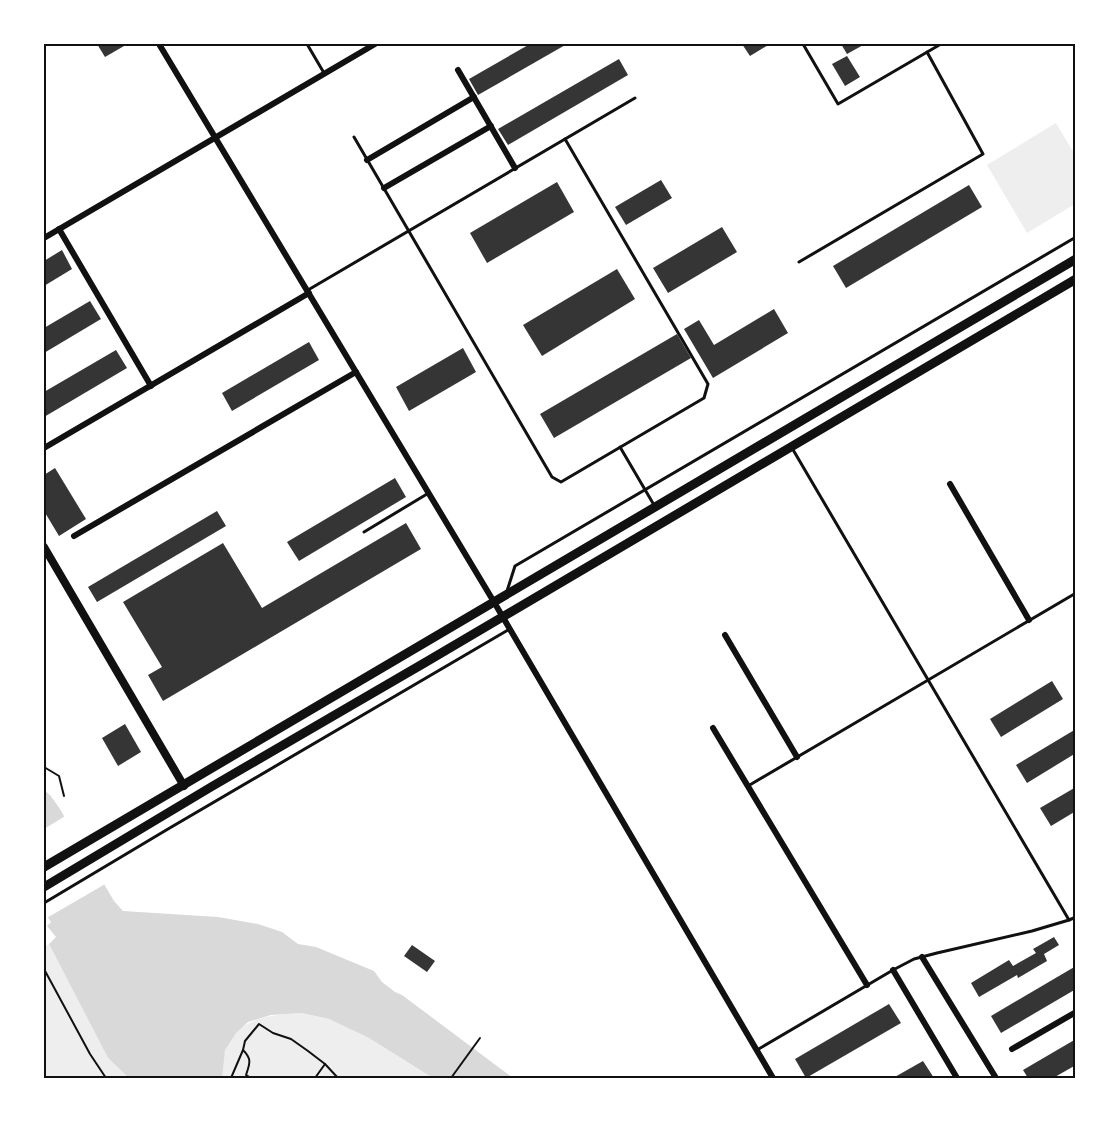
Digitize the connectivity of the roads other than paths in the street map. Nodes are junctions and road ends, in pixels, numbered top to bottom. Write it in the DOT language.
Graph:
graph roads {
  1 [pos="159,44"];
  2 [pos="307,44"];
  3 [pos="375,44"];
  4 [pos="803,44"];
  5 [pos="941,44"];
  6 [pos="927,52"];
  7 [pos="458,70"];
  8 [pos="324,74"];
  9 [pos="474,97"];
  10 [pos="635,98"];
  11 [pos="491,126"];
  12 [pos="215,137"];
  13 [pos="354,137"];
  14 [pos="565,139"];
  15 [pos="367,160"];
  16 [pos="515,168"];
  17 [pos="384,188"];
  18 [pos="59,229"];
  19 [pos="409,231"];
  20 [pos="1076,237"];
  21 [pos="44,238"];
  22 [pos="1076,259"];
  23 [pos="799,262"];
  24 [pos="1076,279"];
  25 [pos="308,292"];
  26 [pos="356,372"];
  27 [pos="151,386"];
  28 [pos="620,447"];
  29 [pos="792,447"];
  30 [pos="44,448"];
  31 [pos="950,484"];
  32 [pos="645,490"];
  33 [pos="429,493"];
  34 [pos="656,507"];
  35 [pos="364,532"];
  36 [pos="74,536"];
  37 [pos="44,546"];
  38 [pos="1076,593"];
  39 [pos="506,596"];
  40 [pos="494,602"];
  41 [pos="503,617"];
  42 [pos="1029,620"];
  43 [pos="510,629"];
  44 [pos="724,635"];
  45 [pos="928,680"];
  46 [pos="714,728"];
  47 [pos="797,757"];
  48 [pos="184,786"];
  49 [pos="748,786"];
  50 [pos="44,867"];
  51 [pos="44,887"];
  52 [pos="44,903"];
  53 [pos="1076,917"];
  54 [pos="1069,920"];
  55 [pos="922,957"];
  56 [pos="893,970"];
  57 [pos="867,985"];
  58 [pos="1076,1012"];
  59 [pos="1012,1049"];
  60 [pos="757,1050"];
  61 [pos="773,1078"];
  62 [pos="957,1078"];
  63 [pos="996,1078"];
  1 -- 12 [label="street"];
  2 -- 8 [label="lane"];
  3 -- 8 [label="street"];
  4 -- 6 [label="lane"];
  5 -- 6 [label="lane"];
  6 -- 23 [label="lane"];
  7 -- 9 [label="street"];
  8 -- 12 [label="street"];
  9 -- 11 [label="street"];
  9 -- 15 [label="street"];
  10 -- 14 [label="lane"];
  11 -- 16 [label="street"];
  11 -- 17 [label="street"];
  12 -- 18 [label="street"];
  12 -- 25 [label="street"];
  13 -- 15 [label="lane"];
  14 -- 16 [label="lane"];
  14 -- 28 [label="lane"];
  15 -- 17 [label="lane"];
  16 -- 19 [label="lane"];
  17 -- 19 [label="lane"];
  18 -- 21 [label="street"];
  18 -- 27 [label="street"];
  19 -- 25 [label="lane"];
  19 -- 28 [label="lane"];
  20 -- 32 [label="lane"];
  22 -- 34 [label="main road"];
  24 -- 29 [label="main road"];
  25 -- 26 [label="street"];
  25 -- 27 [label="street"];
  26 -- 33 [label="street"];
  26 -- 36 [label="street"];
  27 -- 30 [label="street"];
  28 -- 32 [label="lane"];
  29 -- 41 [label="main road"];
  29 -- 45 [label="lane"];
  31 -- 42 [label="street"];
  32 -- 34 [label="lane"];
  32 -- 39 [label="lane"];
  33 -- 35 [label="lane"];
  33 -- 40 [label="street"];
  34 -- 39 [label="main road"];
  37 -- 48 [label="street"];
  38 -- 42 [label="lane"];
  39 -- 40 [label="main road"];
  40 -- 41 [label="street"];
  40 -- 48 [label="main road"];
  41 -- 43 [label="street"];
  41 -- 51 [label="main road"];
  42 -- 45 [label="lane"];
  43 -- 52 [label="lane"];
  43 -- 60 [label="street"];
  44 -- 47 [label="street"];
  45 -- 47 [label="lane"];
  45 -- 54 [label="lane"];
  46 -- 49 [label="street"];
  47 -- 49 [label="lane"];
  48 -- 50 [label="main road"];
  49 -- 57 [label="street"];
  53 -- 54 [label="lane"];
  54 -- 55 [label="lane"];
  55 -- 56 [label="lane"];
  55 -- 63 [label="street"];
  56 -- 57 [label="lane"];
  56 -- 62 [label="street"];
  57 -- 60 [label="lane"];
  58 -- 59 [label="street"];
  60 -- 61 [label="street"];
}
